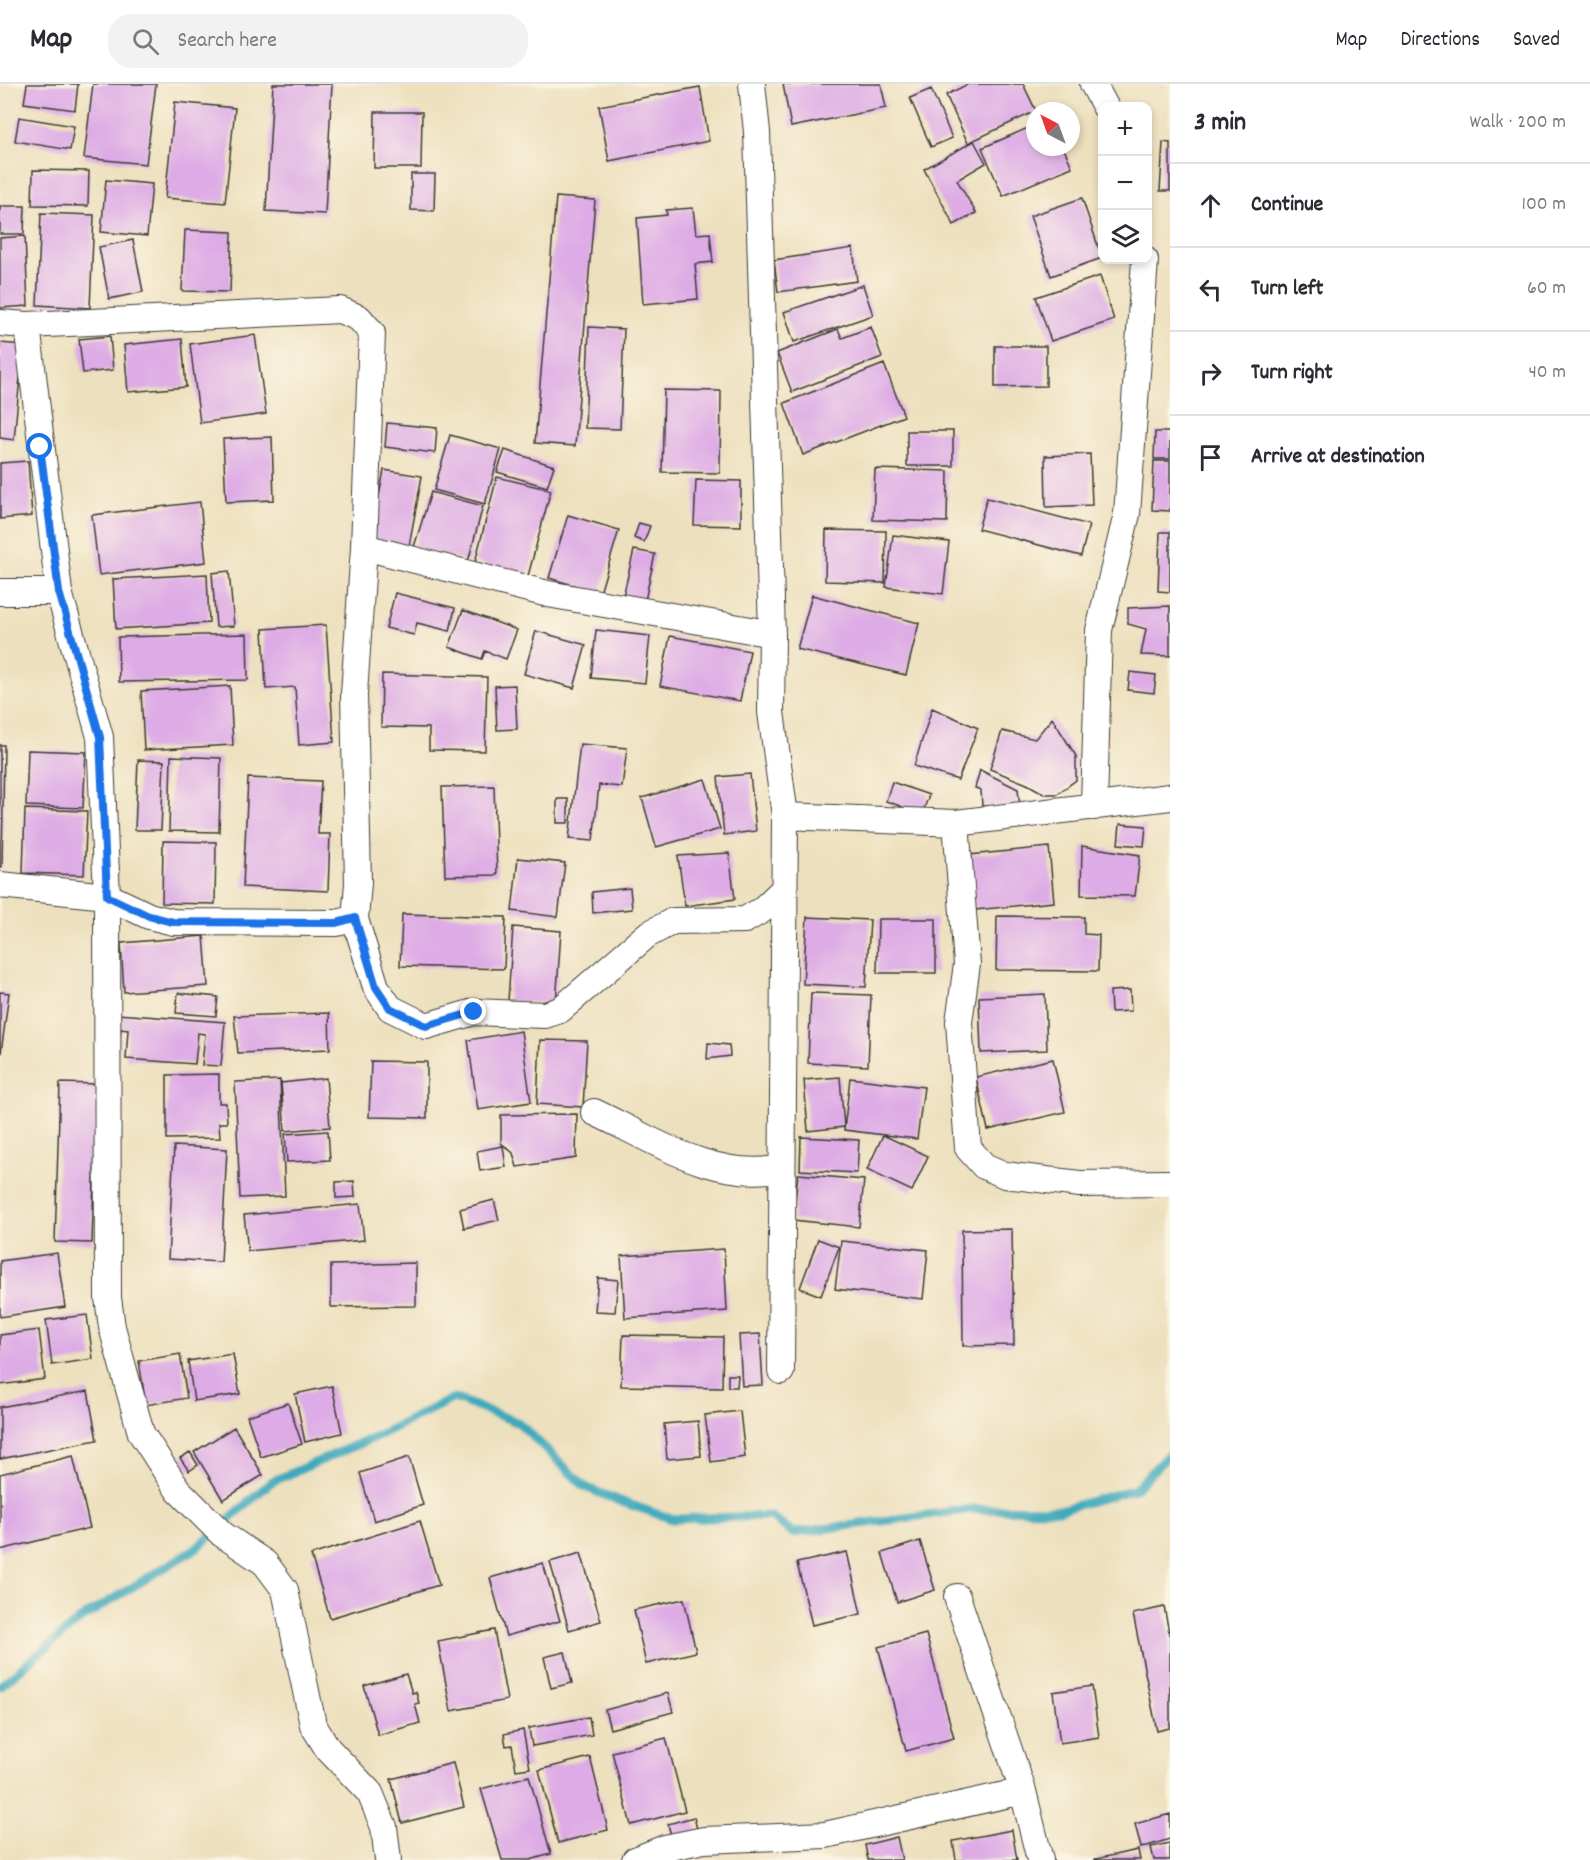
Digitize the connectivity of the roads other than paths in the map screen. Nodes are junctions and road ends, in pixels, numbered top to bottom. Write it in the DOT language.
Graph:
graph roads {
  1 [pos="752,84"];
  2 [pos="1093,84"];
  3 [pos="1103,102"];
  4 [pos="1145,264"];
  5 [pos="0,322"];
  6 [pos="27,325"];
  7 [pos="364,548"];
  8 [pos="0,592"];
  9 [pos="59,592"];
  10 [pos="772,634"];
  11 [pos="1170,797"];
  12 [pos="1094,807"];
  13 [pos="785,816"];
  14 [pos="956,823"];
  15 [pos="0,885"];
  16 [pos="784,889"];
  17 [pos="107,896"];
  18 [pos="355,918"];
  19 [pos="594,1112"];
  20 [pos="782,1168"];
  21 [pos="1170,1183"];
  22 [pos="781,1371"];
  23 [pos="957,1598"];
  24 [pos="1023,1791"];
  25 [pos="388,1860"];
  26 [pos="635,1860"];
  27 [pos="1040,1860"];
  1 -- 10 [label="street"];
  2 -- 3 [label="street"];
  4 -- 12 [label="street"];
  5 -- 6 [label="street"];
  6 -- 7 [label="street"];
  6 -- 9 [label="street"];
  7 -- 10 [label="street"];
  7 -- 18 [label="street"];
  8 -- 9 [label="street"];
  9 -- 17 [label="street"];
  10 -- 13 [label="street"];
  11 -- 12 [label="street"];
  12 -- 14 [label="street"];
  13 -- 14 [label="street"];
  13 -- 16 [label="street"];
  14 -- 21 [label="street"];
  15 -- 17 [label="street"];
  16 -- 18 [label="street"];
  16 -- 20 [label="street"];
  17 -- 18 [label="street"];
  17 -- 25 [label="street"];
  19 -- 20 [label="street"];
  20 -- 22 [label="street"];
  23 -- 24 [label="street"];
  24 -- 26 [label="street"];
  24 -- 27 [label="street"];
}
